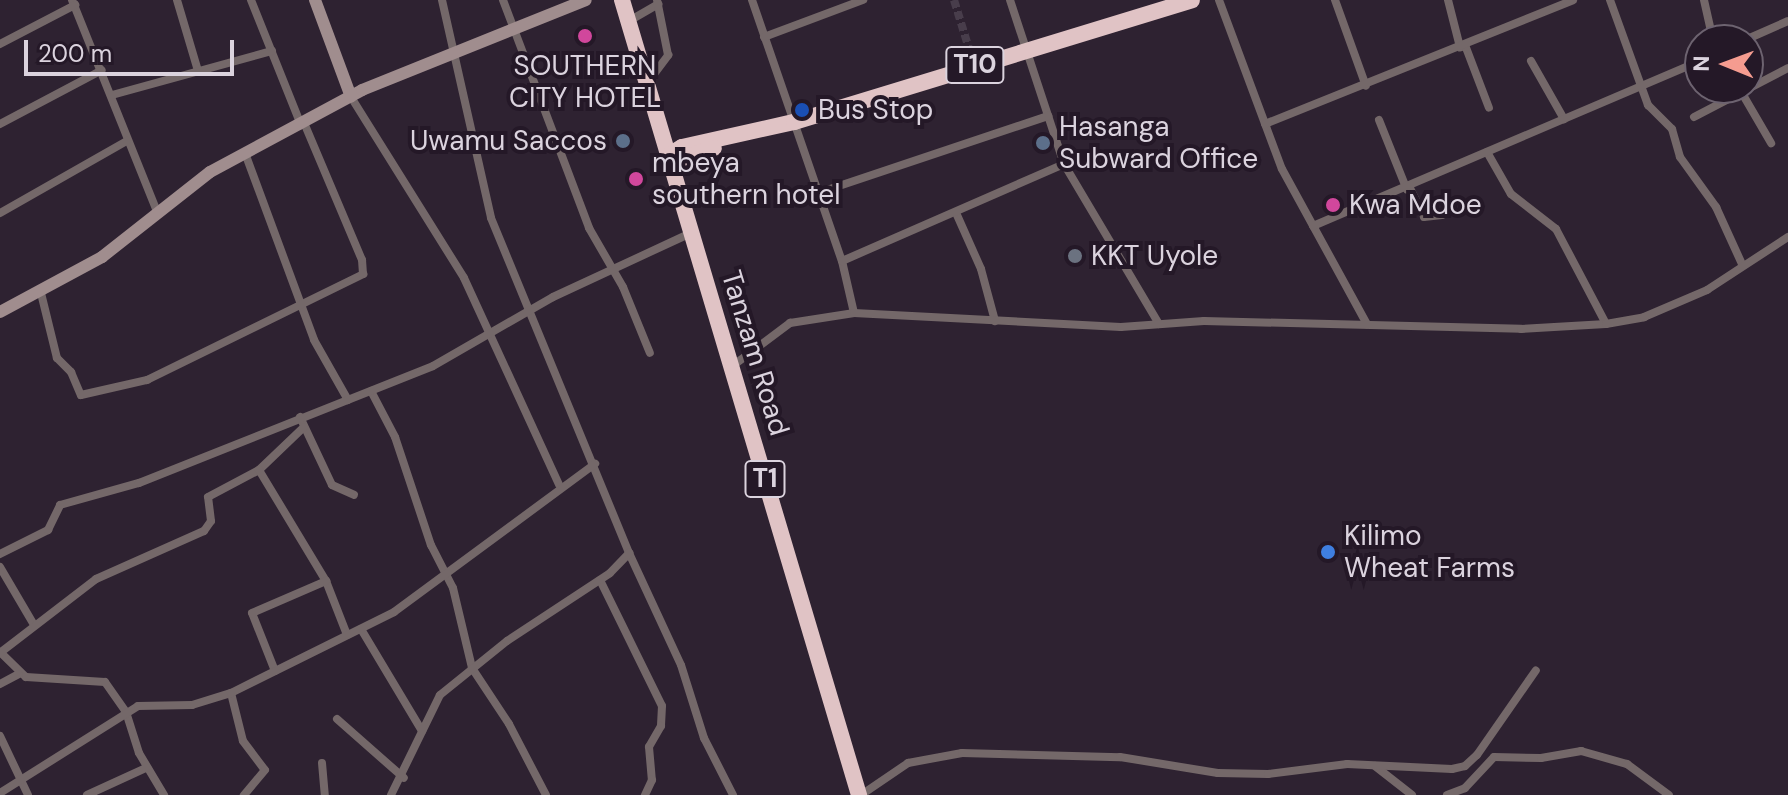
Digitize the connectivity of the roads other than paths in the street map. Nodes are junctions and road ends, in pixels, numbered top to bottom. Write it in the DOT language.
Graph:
graph roads {
  1 [pos="177,0"];
  2 [pos="251,0"];
  3 [pos="315,0"];
  4 [pos="442,0"];
  5 [pos="503,0"];
  6 [pos="586,0"];
  7 [pos="622,0"];
  8 [pos="752,0"];
  9 [pos="863,0"];
  10 [pos="1010,0"];
  11 [pos="1192,0"];
  12 [pos="1219,0"];
  13 [pos="1335,0"];
  14 [pos="1448,0"];
  15 [pos="1573,0"];
  16 [pos="1610,0"];
  17 [pos="1704,0"];
  18 [pos="74,2"];
  19 [pos="658,2"];
  20 [pos="628,21"];
  21 [pos="1788,21"];
  22 [pos="1709,24"];
  23 [pos="513,25"];
  24 [pos="1764,32"];
  25 [pos="764,37"];
  26 [pos="0,44"];
  27 [pos="1462,46"];
  28 [pos="456,48"];
  29 [pos="272,51"];
  30 [pos="1025,51"];
  31 [pos="1531,61"];
  32 [pos="1684,68"];
  33 [pos="1788,68"];
  34 [pos="102,70"];
  35 [pos="198,71"];
  36 [pos="1764,80"];
  37 [pos="648,82"];
  38 [pos="1641,85"];
  39 [pos="1366,86"];
  40 [pos="112,95"];
  41 [pos="351,97"];
  42 [pos="1718,104"];
  43 [pos="1748,104"];
  44 [pos="1489,108"];
  45 [pos="657,113"];
  46 [pos="1048,116"];
  47 [pos="1694,117"];
  48 [pos="1564,119"];
  49 [pos="1379,120"];
  50 [pos="794,122"];
  51 [pos="0,124"];
  52 [pos="303,124"];
  53 [pos="1265,124"];
  54 [pos="127,141"];
  55 [pos="1771,143"];
  56 [pos="702,148"];
  57 [pos="1487,152"];
  58 [pos="245,153"];
  59 [pos="670,159"];
  60 [pos="1064,164"];
  61 [pos="1409,189"];
  62 [pos="818,193"];
  63 [pos="684,205"];
  64 [pos="157,211"];
  65 [pos="0,213"];
  66 [pos="957,215"];
  67 [pos="1442,215"];
  68 [pos="1313,226"];
  69 [pos="692,232"];
  70 [pos="1788,237"];
  71 [pos="842,261"];
  72 [pos="1742,264"];
  73 [pos="614,269"];
  74 [pos="40,289"];
  75 [pos="300,306"];
  76 [pos="532,309"];
  77 [pos="0,312"];
  78 [pos="854,313"];
  79 [pos="995,321"];
  80 [pos="1159,324"];
  81 [pos="1367,324"];
  82 [pos="1606,324"];
  83 [pos="491,332"];
  84 [pos="650,353"];
  85 [pos="731,367"];
  86 [pos="371,391"];
  87 [pos="348,400"];
  88 [pos="300,417"];
  89 [pos="304,427"];
  90 [pos="595,464"];
  91 [pos="259,470"];
  92 [pos="559,485"];
  93 [pos="354,495"];
  94 [pos="1,551"];
  95 [pos="629,553"];
  96 [pos="0,567"];
  97 [pos="447,575"];
  98 [pos="600,580"];
  99 [pos="326,581"];
  100 [pos="34,625"];
  101 [pos="361,629"];
  102 [pos="347,635"];
  103 [pos="0,652"];
  104 [pos="472,668"];
  105 [pos="1536,670"];
  106 [pos="275,671"];
  107 [pos="19,674"];
  108 [pos="0,684"];
  109 [pos="231,693"];
  110 [pos="126,712"];
  111 [pos="337,719"];
  112 [pos="422,731"];
  113 [pos="0,736"];
  114 [pos="322,763"];
  115 [pos="1375,765"];
  116 [pos="146,768"];
  117 [pos="404,778"];
  118 [pos="23,783"];
  119 [pos="0,793"];
  120 [pos="28,795"];
  121 [pos="87,795"];
  122 [pos="164,795"];
  123 [pos="244,795"];
  124 [pos="325,795"];
  125 [pos="391,795"];
  126 [pos="546,795"];
  127 [pos="645,795"];
  128 [pos="733,795"];
  129 [pos="860,795"];
  130 [pos="1412,795"];
  131 [pos="1447,795"];
  132 [pos="1669,795"];
  1 -- 35 [label="street"];
  2 -- 29 [label="street"];
  3 -- 41 [label="street"];
  4 -- 28 [label="street"];
  5 -- 23 [label="street"];
  6 -- 23 [label="street"];
  7 -- 20 [label="highway, T1"];
  8 -- 25 [label="street"];
  9 -- 25 [label="street"];
  10 -- 30 [label="street"];
  11 -- 30 [label="highway, T10"];
  12 -- 53 [label="street"];
  13 -- 39 [label="street"];
  14 -- 27 [label="street"];
  15 -- 27 [label="street"];
  16 -- 38 [label="street"];
  17 -- 22 [label="street"];
  18 -- 26 [label="street"];
  18 -- 34 [label="street"];
  19 -- 20 [label="street"];
  19 -- 37 [label="street"];
  20 -- 37 [label="highway, T1"];
  21 -- 24 [label="street"];
  23 -- 28 [label="street"];
  23 -- 73 [label="street"];
  25 -- 50 [label="street"];
  27 -- 39 [label="street"];
  27 -- 44 [label="street"];
  28 -- 41 [label="street"];
  28 -- 76 [label="street"];
  29 -- 35 [label="street"];
  29 -- 52 [label="street"];
  30 -- 46 [label="street"];
  30 -- 50 [label="highway, T10"];
  31 -- 48 [label="street"];
  32 -- 38 [label="street"];
  33 -- 36 [label="street"];
  34 -- 40 [label="street"];
  34 -- 51 [label="street"];
  35 -- 40 [label="street"];
  37 -- 45 [label="highway, T1"];
  38 -- 48 [label="street"];
  38 -- 72 [label="street"];
  39 -- 53 [label="street"];
  40 -- 54 [label="street"];
  41 -- 52 [label="street"];
  41 -- 83 [label="street"];
  42 -- 47 [label="street"];
  43 -- 55 [label="street"];
  45 -- 56 [label="highway"];
  45 -- 59 [label="highway, T1"];
  46 -- 60 [label="street"];
  46 -- 62 [label="street"];
  48 -- 57 [label="street"];
  49 -- 61 [label="street"];
  50 -- 56 [label="highway, T10"];
  50 -- 62 [label="street"];
  52 -- 58 [label="street"];
  52 -- 75 [label="street"];
  53 -- 68 [label="street"];
  54 -- 64 [label="street"];
  54 -- 65 [label="street"];
  56 -- 59 [label="highway, T10"];
  56 -- 63 [label="highway"];
  57 -- 61 [label="street"];
  57 -- 82 [label="street"];
  58 -- 64 [label="street"];
  58 -- 75 [label="street"];
  59 -- 63 [label="highway, Tanzam Road / T1"];
  60 -- 66 [label="street"];
  60 -- 80 [label="street"];
  61 -- 67 [label="street"];
  61 -- 68 [label="street"];
  62 -- 71 [label="street"];
  63 -- 69 [label="highway, Tanzam Road / T1"];
  64 -- 74 [label="street"];
  66 -- 71 [label="street"];
  66 -- 79 [label="street"];
  68 -- 81 [label="street"];
  69 -- 73 [label="street"];
  69 -- 85 [label="highway, Tanzam Road / T1"];
  70 -- 72 [label="street"];
  71 -- 78 [label="street"];
  72 -- 82 [label="street"];
  73 -- 76 [label="street"];
  73 -- 84 [label="street"];
  74 -- 75 [label="street"];
  74 -- 77 [label="street"];
  75 -- 87 [label="street"];
  76 -- 83 [label="street"];
  76 -- 90 [label="street"];
  78 -- 79 [label="street"];
  78 -- 85 [label="street"];
  79 -- 80 [label="street"];
  80 -- 81 [label="street"];
  81 -- 82 [label="street"];
  83 -- 86 [label="street"];
  83 -- 92 [label="street"];
  85 -- 129 [label="highway, Tanzam Road / T1"];
  86 -- 87 [label="street"];
  86 -- 97 [label="street"];
  87 -- 88 [label="street"];
  88 -- 89 [label="street"];
  88 -- 94 [label="street"];
  89 -- 91 [label="street"];
  89 -- 93 [label="street"];
  90 -- 92 [label="street"];
  90 -- 95 [label="street"];
  91 -- 99 [label="street"];
  91 -- 100 [label="street"];
  92 -- 97 [label="street"];
  95 -- 98 [label="street"];
  95 -- 128 [label="street"];
  96 -- 100 [label="street"];
  97 -- 101 [label="street"];
  97 -- 104 [label="street"];
  98 -- 104 [label="street"];
  98 -- 127 [label="street"];
  99 -- 102 [label="street"];
  99 -- 106 [label="street"];
  100 -- 103 [label="street"];
  101 -- 102 [label="street"];
  101 -- 112 [label="street"];
  102 -- 106 [label="street"];
  103 -- 107 [label="street"];
  104 -- 112 [label="street"];
  104 -- 126 [label="street"];
  105 -- 115 [label="street"];
  106 -- 109 [label="street"];
  107 -- 108 [label="street"];
  107 -- 110 [label="street"];
  109 -- 110 [label="street"];
  109 -- 123 [label="street"];
  110 -- 116 [label="street"];
  110 -- 118 [label="street"];
  111 -- 117 [label="street"];
  112 -- 117 [label="street"];
  113 -- 118 [label="street"];
  114 -- 124 [label="street"];
  115 -- 129 [label="street"];
  115 -- 130 [label="street"];
  116 -- 121 [label="street"];
  116 -- 122 [label="street"];
  117 -- 125 [label="street"];
  118 -- 119 [label="street"];
  118 -- 120 [label="street"];
  131 -- 132 [label="street"];
}
